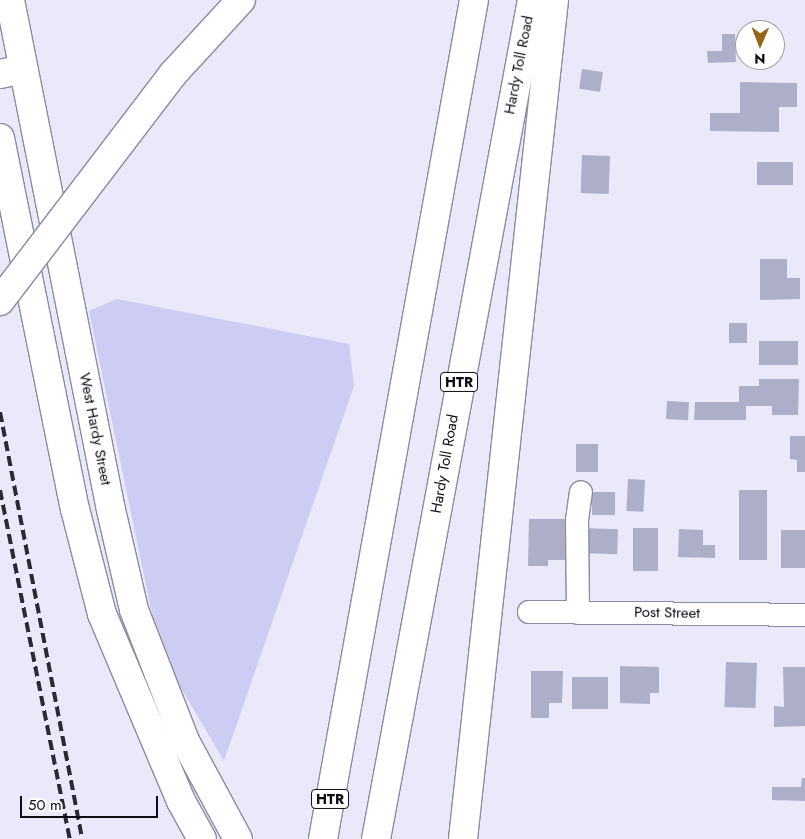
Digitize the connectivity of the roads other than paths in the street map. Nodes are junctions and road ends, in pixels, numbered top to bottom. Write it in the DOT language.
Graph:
graph roads {
  1 [pos="10,0"];
  2 [pos="241,0"];
  3 [pos="474,0"];
  4 [pos="532,0"];
  5 [pos="554,0"];
  6 [pos="12,71"];
  7 [pos="0,138"];
  8 [pos="0,301"];
  9 [pos="581,492"];
  10 [pos="529,612"];
  11 [pos="578,613"];
  12 [pos="805,615"];
  13 [pos="202,839"];
  14 [pos="238,839"];
  15 [pos="323,839"];
  16 [pos="376,839"];
  17 [pos="462,839"];
  1 -- 6 [label="main road, West Hardy Street"];
  2 -- 8 [label="main road, bridge"];
  3 -- 15 [label="main road, HTR"];
  4 -- 16 [label="main road, Hardy Toll Road / HTR"];
  5 -- 17 [label="main road"];
  6 -- 14 [label="main road, West Hardy Street"];
  7 -- 13 [label="main road"];
  9 -- 11 [label="street"];
  10 -- 11 [label="street, Post Street"];
  11 -- 12 [label="street, Post Street"];
}
